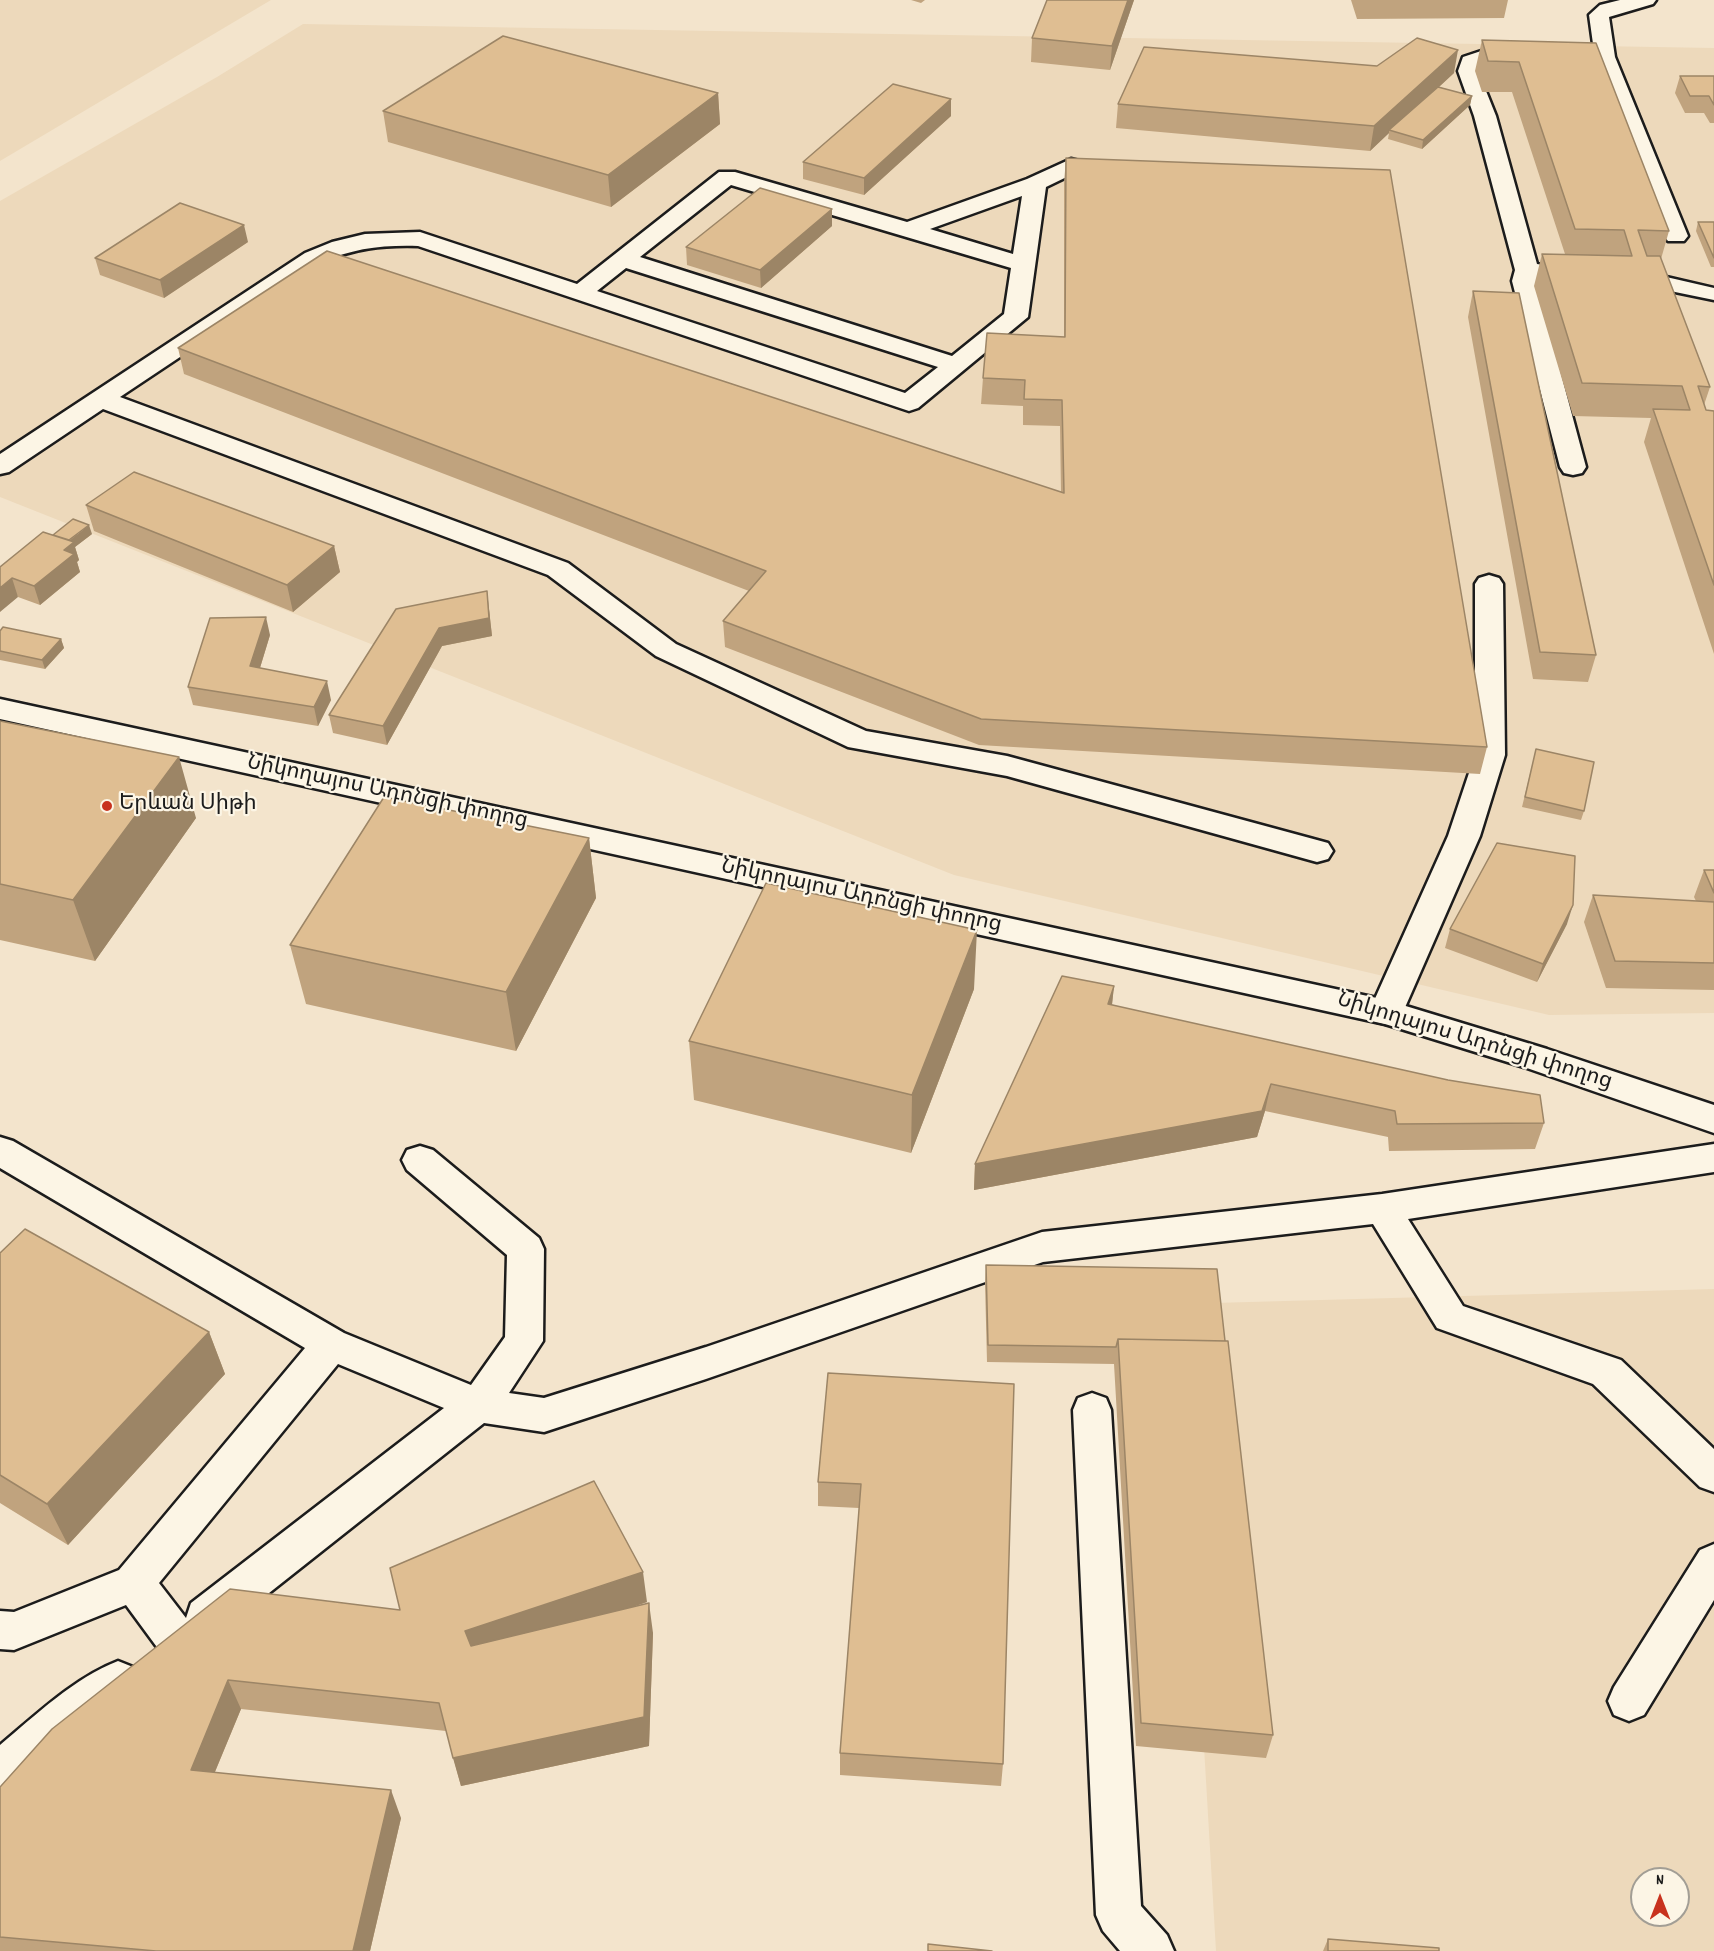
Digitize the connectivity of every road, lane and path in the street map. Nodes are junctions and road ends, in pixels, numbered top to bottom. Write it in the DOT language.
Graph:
graph roads {
  1 [pos="1646,0"];
  2 [pos="1605,57"];
  3 [pos="1071,166"];
  4 [pos="1035,184"];
  5 [pos="907,230"];
  6 [pos="1677,236"];
  7 [pos="624,260"];
  8 [pos="1024,264"];
  9 [pos="1527,270"];
  10 [pos="1569,275"];
  11 [pos="1649,280"];
  12 [pos="581,292"];
  13 [pos="1713,297"];
  14 [pos="956,366"];
  15 [pos="102,399"];
  16 [pos="0,466"];
  17 [pos="1574,467"];
  18 [pos="1489,584"];
  19 [pos="4,720"];
  20 [pos="1317,851"];
  21 [pos="1386,1012"];
  22 [pos="1714,1119"];
  23 [pos="1714,1139"];
  24 [pos="0,1151"];
  25 [pos="1714,1158"];
  26 [pos="420,1160"];
  27 [pos="1382,1208"];
  28 [pos="331,1344"];
  29 [pos="478,1406"];
  30 [pos="1092,1410"];
  31 [pos="1714,1475"];
  32 [pos="1714,1563"];
  33 [pos="134,1583"];
  34 [pos="0,1630"];
  35 [pos="177,1640"];
  36 [pos="1629,1701"];
  37 [pos="0,1773"];
  38 [pos="1151,1951"];
  1 -- 2 [label="street"];
  2 -- 6 [label="street"];
  2 -- 9 [label="street"];
  3 -- 4 [label="street"];
  4 -- 5 [label="street"];
  4 -- 8 [label="street"];
  5 -- 7 [label="street"];
  5 -- 8 [label="street"];
  7 -- 12 [label="street"];
  7 -- 14 [label="street"];
  8 -- 14 [label="street"];
  9 -- 10 [label="street"];
  9 -- 17 [label="street"];
  11 -- 13 [label="street"];
  12 -- 14 [label="street"];
  12 -- 15 [label="street"];
  15 -- 16 [label="street"];
  15 -- 20 [label="street"];
  18 -- 21 [label="street"];
  19 -- 21 [label="street, Նիկողայոս Ադոնցի փողոց"];
  19 -- 23 [label="street, Նիկողայոս Ադոնցի փողոց"];
  21 -- 22 [label="street, Նիկողայոս Ադոնցի փողոց"];
  24 -- 28 [label="street"];
  25 -- 27 [label="street"];
  26 -- 29 [label="street"];
  27 -- 29 [label="street"];
  27 -- 31 [label="street"];
  28 -- 29 [label="street"];
  28 -- 33 [label="street"];
  29 -- 35 [label="street"];
  30 -- 38 [label="street"];
  32 -- 36 [label="street"];
  33 -- 34 [label="street"];
  33 -- 35 [label="street"];
  35 -- 37 [label="street"];
}
